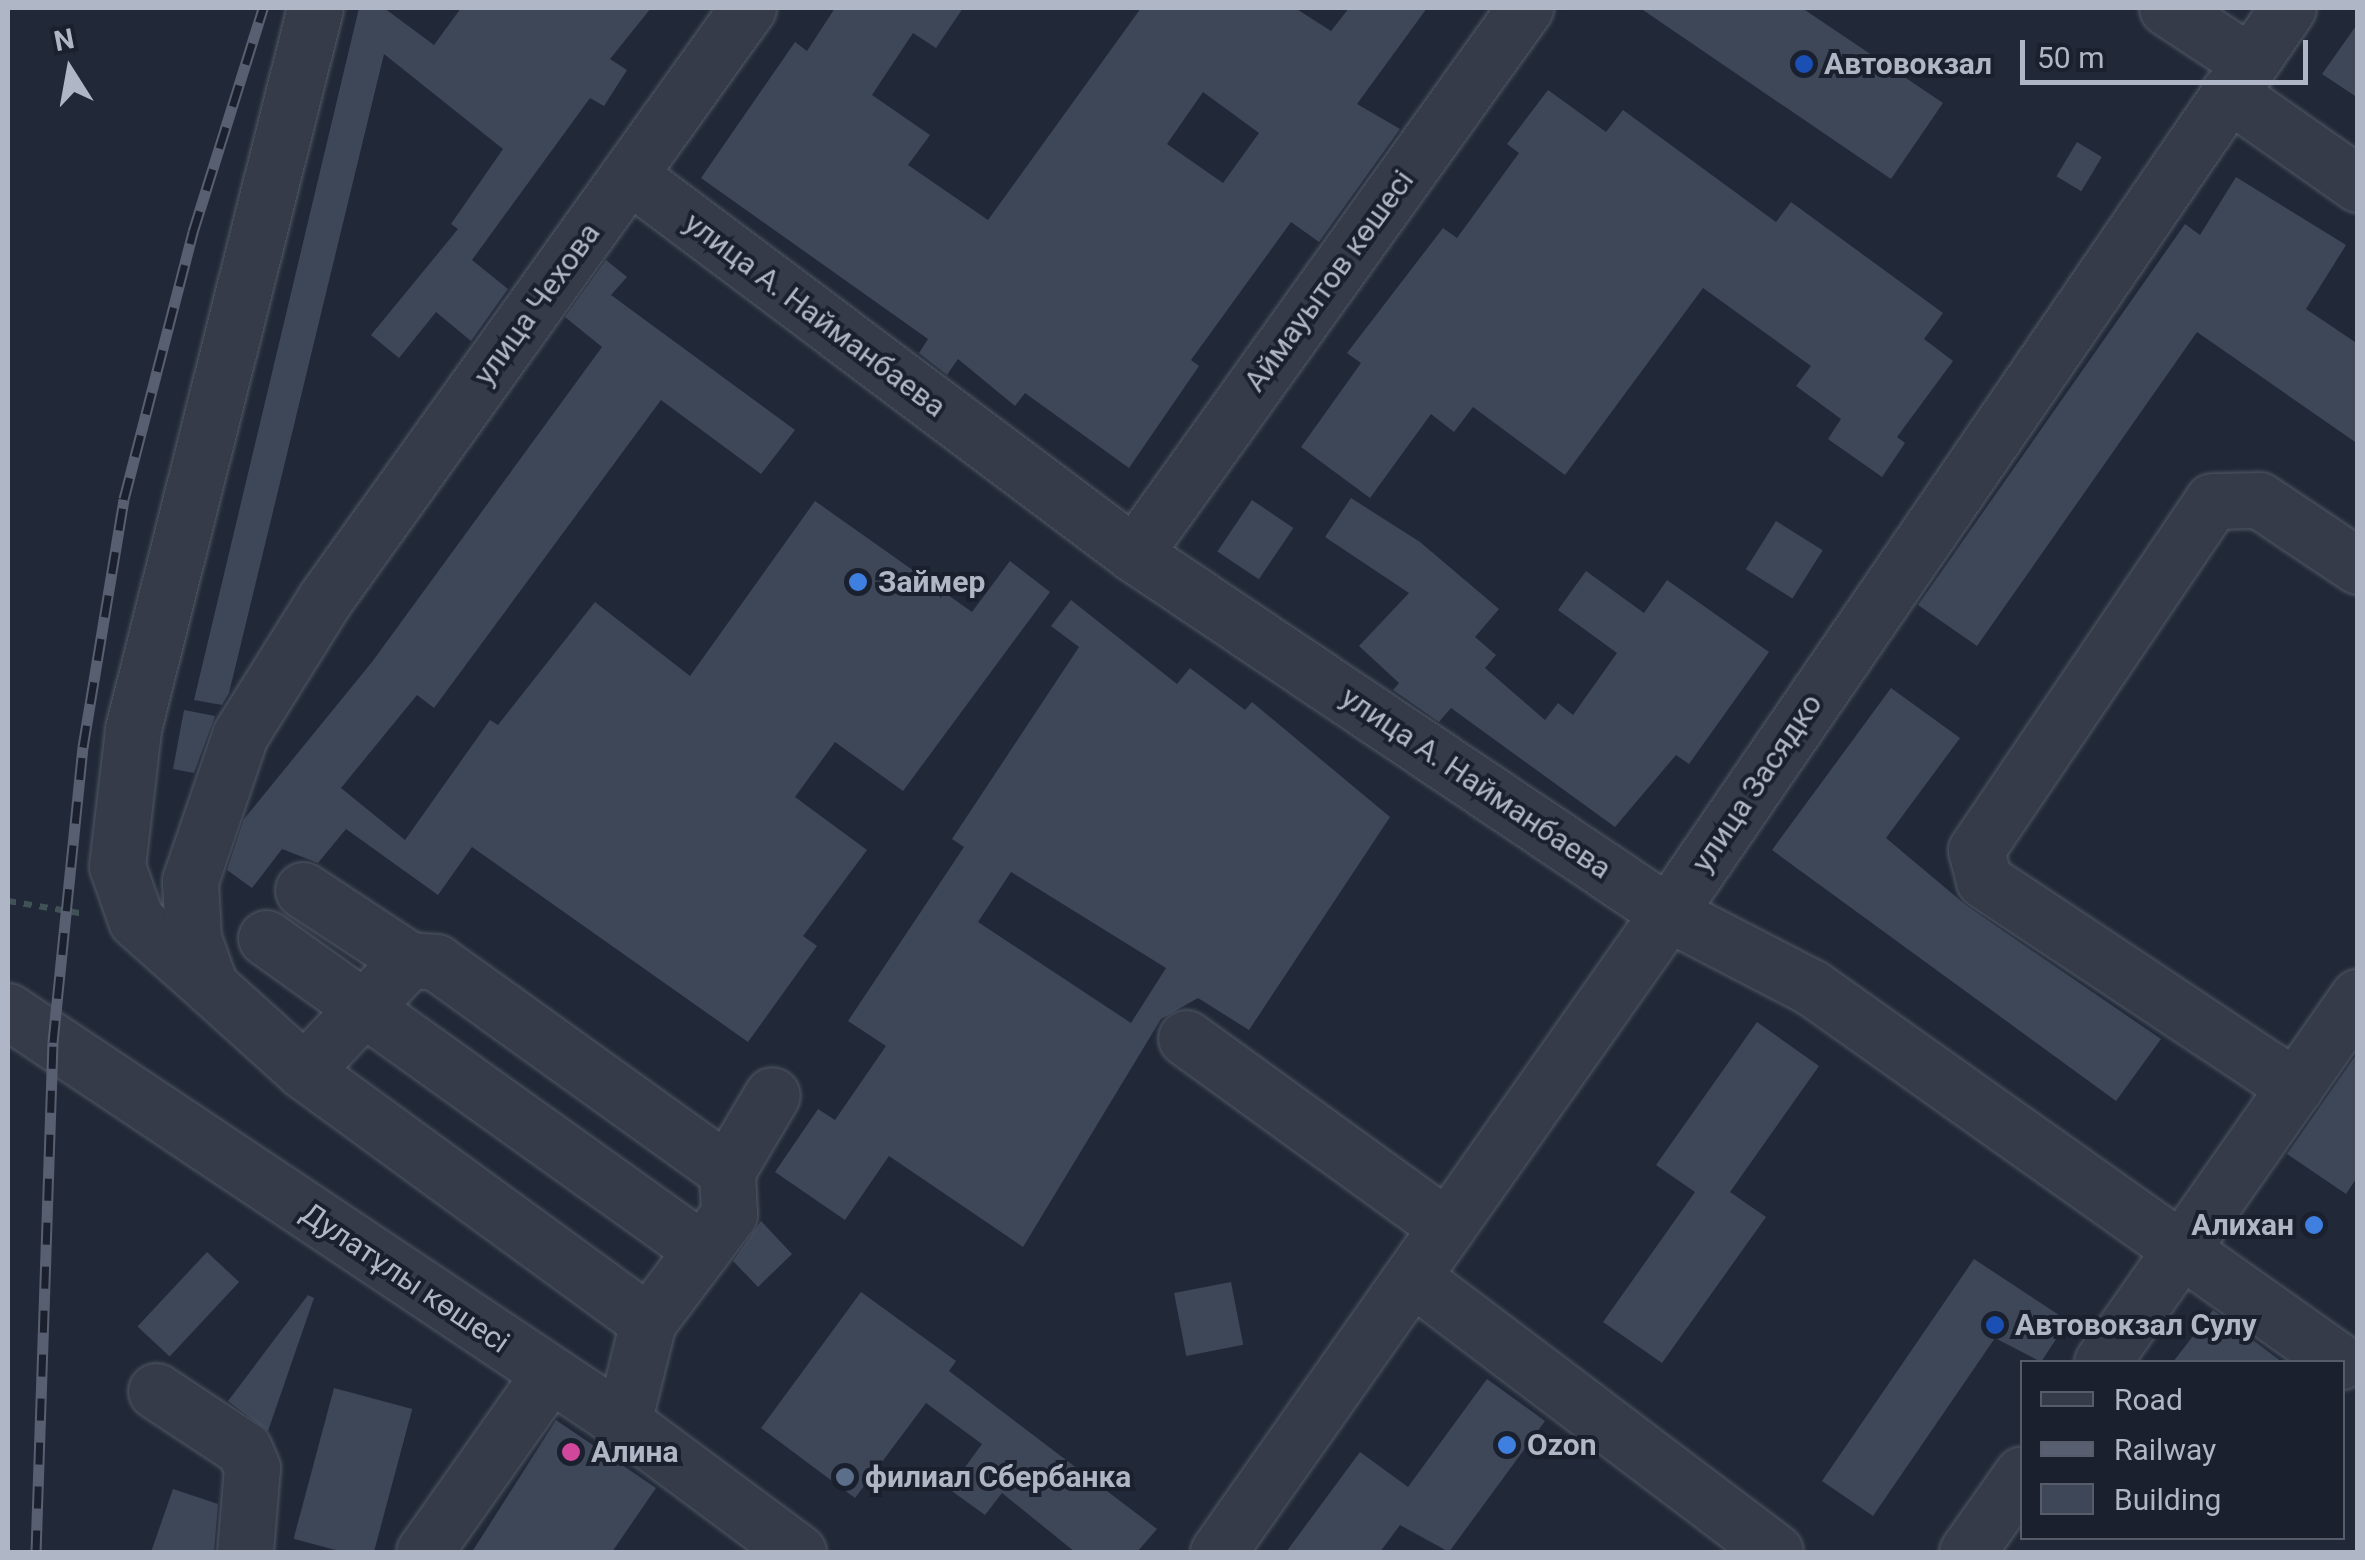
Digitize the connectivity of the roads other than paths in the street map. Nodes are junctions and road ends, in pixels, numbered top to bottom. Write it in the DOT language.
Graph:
graph roads {
  1 [pos="314,8"];
  2 [pos="748,8"];
  3 [pos="1524,8"];
  4 [pos="2167,8"];
  5 [pos="2288,8"];
  6 [pos="2238,78"];
  7 [pos="630,176"];
  8 [pos="2358,184"];
  9 [pos="1134,554"];
  10 [pos="2358,566"];
  11 [pos="303,890"];
  12 [pos="1668,912"];
  13 [pos="266,938"];
  14 [pos="409,960"];
  15 [pos="210,986"];
  16 [pos="2358,997"];
  17 [pos="364,1007"];
  18 [pos="8,1011"];
  19 [pos="1186,1038"];
  20 [pos="304,1071"];
  21 [pos="2295,1087"];
  22 [pos="772,1094"];
  23 [pos="727,1171"];
  24 [pos="1447,1227"];
  25 [pos="702,1250"];
  26 [pos="2182,1250"];
  27 [pos="1412,1277"];
  28 [pos="648,1322"];
  29 [pos="2103,1360"];
  30 [pos="2337,1360"];
  31 [pos="549,1375"];
  32 [pos="156,1392"];
  33 [pos="624,1422"];
  34 [pos="2020,1477"];
  35 [pos="245,1552"];
  36 [pos="424,1552"];
  37 [pos="798,1552"];
  38 [pos="1218,1552"];
  39 [pos="1775,1552"];
  40 [pos="1967,1552"];
  1 -- 15 [label="street"];
  2 -- 7 [label="street, улица Чехова"];
  3 -- 9 [label="street, Аймауытов көшесі"];
  4 -- 6 [label="street"];
  5 -- 6 [label="street, улица Засядко"];
  6 -- 8 [label="street"];
  6 -- 12 [label="street, улица Засядко"];
  7 -- 9 [label="street, улица А. Найманбаева"];
  7 -- 15 [label="street, улица Чехова"];
  9 -- 12 [label="street, улица А. Найманбаева"];
  10 -- 21 [label="street"];
  11 -- 14 [label="street"];
  12 -- 24 [label="street, улица Засядко"];
  12 -- 26 [label="street, улица А. Найманбаева"];
  13 -- 17 [label="street"];
  14 -- 17 [label="street"];
  14 -- 23 [label="street"];
  15 -- 20 [label="street"];
  16 -- 21 [label="street"];
  17 -- 20 [label="street"];
  17 -- 25 [label="street"];
  18 -- 31 [label="street, Дулатұлы көшесі"];
  19 -- 24 [label="street"];
  20 -- 28 [label="street"];
  21 -- 26 [label="street"];
  22 -- 23 [label="street"];
  23 -- 25 [label="street"];
  24 -- 27 [label="street, улица Засядко"];
  25 -- 28 [label="street"];
  26 -- 29 [label="street"];
  26 -- 30 [label="street, улица А. Найманбаева"];
  27 -- 38 [label="street, улица Засядко"];
  27 -- 39 [label="street"];
  28 -- 33 [label="street"];
  31 -- 33 [label="street, Дулатұлы көшесі"];
  31 -- 36 [label="street"];
  32 -- 35 [label="street"];
  33 -- 37 [label="street, Дулатұлы көшесі"];
  34 -- 40 [label="street"];
}
